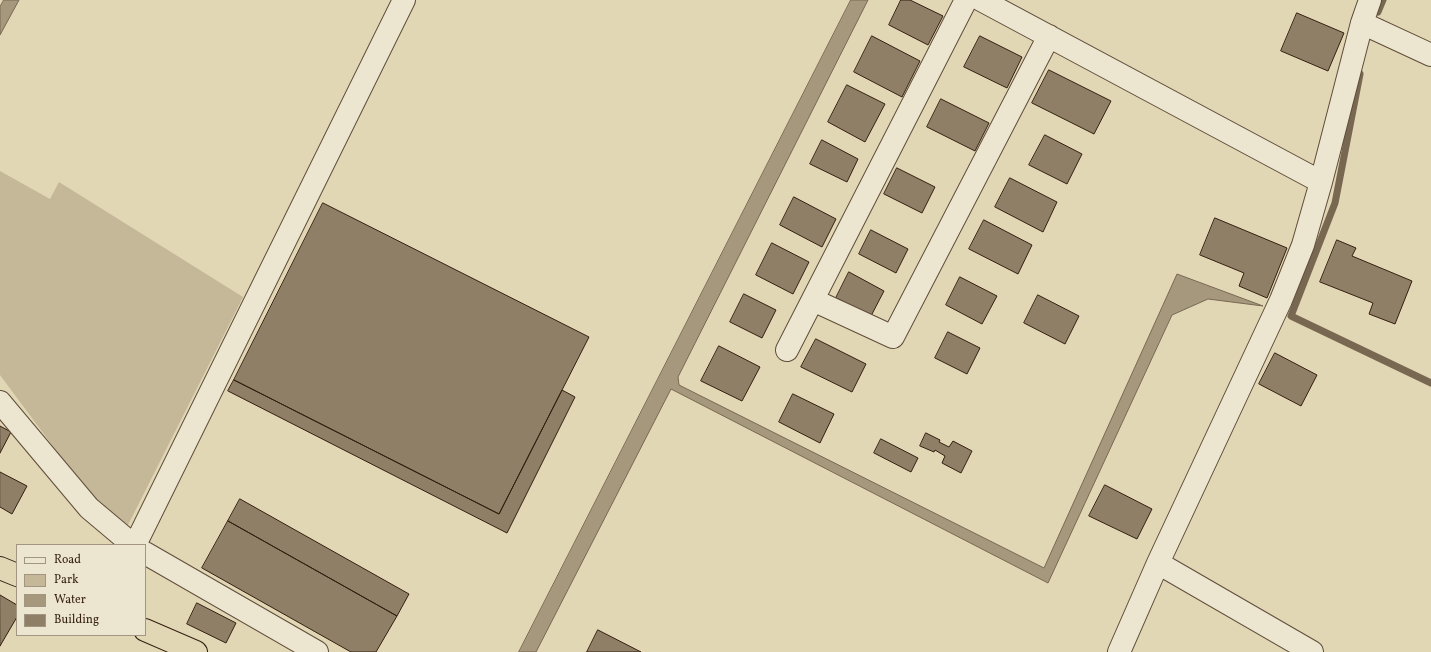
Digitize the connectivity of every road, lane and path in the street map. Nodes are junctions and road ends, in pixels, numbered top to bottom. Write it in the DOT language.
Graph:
graph roads {
  1 [pos="404,0"];
  2 [pos="966,0"];
  3 [pos="981,0"];
  4 [pos="1370,0"];
  5 [pos="1362,23"];
  6 [pos="1049,36"];
  7 [pos="1431,55"];
  8 [pos="1321,182"];
  9 [pos="813,300"];
  10 [pos="787,350"];
  11 [pos="0,402"];
  12 [pos="133,544"];
  13 [pos="134,544"];
  14 [pos="146,554"];
  15 [pos="1158,564"];
  16 [pos="0,568"];
  17 [pos="16,575"];
  18 [pos="146,630"];
  19 [pos="189,651"];
  20 [pos="317,652"];
  21 [pos="1119,652"];
  22 [pos="1312,652"];
  1 -- 13 [label="street"];
  2 -- 9 [label="street"];
  3 -- 6 [label="street"];
  4 -- 5 [label="street"];
  5 -- 7 [label="street"];
  5 -- 8 [label="street"];
  6 -- 8 [label="street"];
  6 -- 9 [label="street"];
  8 -- 15 [label="street"];
  9 -- 10 [label="street"];
  11 -- 12 [label="street"];
  14 -- 20 [label="street"];
  15 -- 21 [label="street"];
  15 -- 22 [label="street"];
  16 -- 17 [label="highway"];
  18 -- 19 [label="highway"];
}
